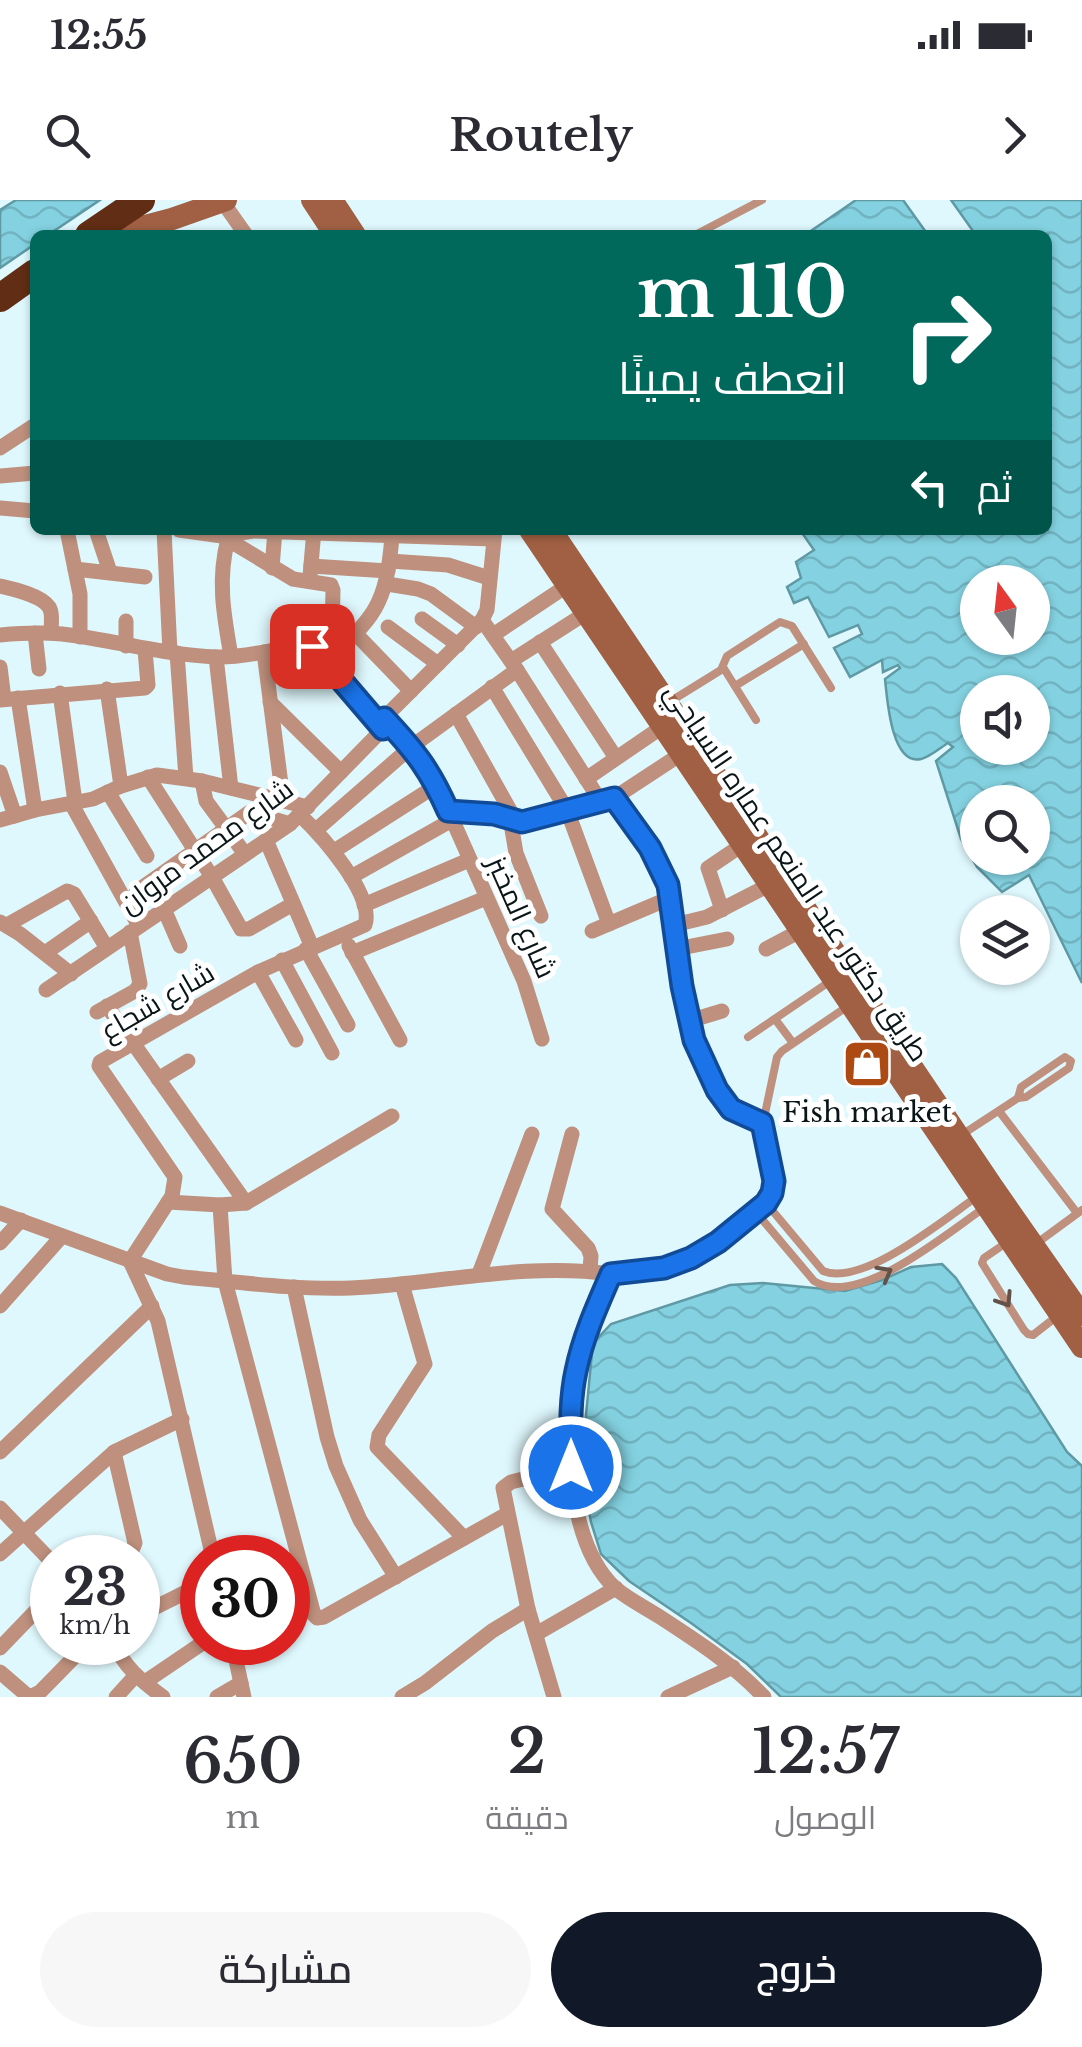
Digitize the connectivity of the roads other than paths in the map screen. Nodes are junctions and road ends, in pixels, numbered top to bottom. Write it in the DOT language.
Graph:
graph roads {
  1 [pos="312,200"];
  2 [pos="332,200"];
  3 [pos="762,200"];
  4 [pos="224,201"];
  5 [pos="147,220"];
  6 [pos="108,230"];
  7 [pos="123,230"];
  8 [pos="243,230"];
  9 [pos="332,230"];
  10 [pos="352,230"];
  11 [pos="705,230"];
  12 [pos="30,277"];
  13 [pos="0,298"];
  14 [pos="30,428"];
  15 [pos="0,448"];
  16 [pos="30,473"];
  17 [pos="0,476"];
  18 [pos="0,508"];
  19 [pos="30,511"];
  20 [pos="68,535"];
  21 [pos="98,535"];
  22 [pos="164,535"];
  23 [pos="208,535"];
  24 [pos="236,535"];
  25 [pos="275,535"];
  26 [pos="313,535"];
  27 [pos="366,535"];
  28 [pos="460,535"];
  29 [pos="494,535"];
  30 [pos="533,535"];
  31 [pos="554,535"];
  32 [pos="392,537"];
  33 [pos="225,538"];
  34 [pos="75,568"];
  35 [pos="272,568"];
  36 [pos="110,572"];
  37 [pos="388,572"];
  38 [pos="310,574"];
  39 [pos="145,577"];
  40 [pos="489,578"];
  41 [pos="568,585"];
  42 [pos="0,586"];
  43 [pos="586,613"];
  44 [pos="422,618"];
  45 [pos="126,622"];
  46 [pos="479,623"];
  47 [pos="388,626"];
  48 [pos="43,633"];
  49 [pos="356,634"];
  50 [pos="0,635"];
  51 [pos="493,635"];
  52 [pos="80,637"];
  53 [pos="540,642"];
  54 [pos="804,644"];
  55 [pos="458,645"];
  56 [pos="126,646"];
  57 [pos="145,650"];
  58 [pos="264,652"];
  59 [pos="173,653"];
  60 [pos="224,656"];
  61 [pos="324,660"];
  62 [pos="438,664"];
  63 [pos="514,665"];
  64 [pos="0,667"];
  65 [pos="722,667"];
  66 [pos="39,669"];
  67 [pos="735,686"];
  68 [pos="492,687"];
  69 [pos="831,688"];
  70 [pos="108,690"];
  71 [pos="411,691"];
  72 [pos="60,693"];
  73 [pos="8,699"];
  74 [pos="270,702"];
  75 [pos="667,703"];
  76 [pos="456,714"];
  77 [pos="756,720"];
  78 [pos="384,724"];
  79 [pos="662,727"];
  80 [pos="411,747"];
  81 [pos="681,754"];
  82 [pos="616,758"];
  83 [pos="0,772"];
  84 [pos="341,772"];
  85 [pos="148,776"];
  86 [pos="586,779"];
  87 [pos="194,780"];
  88 [pos="437,785"];
  89 [pos="231,788"];
  90 [pos="114,789"];
  91 [pos="283,800"];
  92 [pos="608,800"];
  93 [pos="73,802"];
  94 [pos="35,810"];
  95 [pos="567,810"];
  96 [pos="299,815"];
  97 [pos="450,815"];
  98 [pos="7,818"];
  99 [pos="513,820"];
  100 [pos="227,829"];
  101 [pos="316,830"];
  102 [pos="266,840"];
  103 [pos="742,844"];
  104 [pos="334,850"];
  105 [pos="195,851"];
  106 [pos="245,854"];
  107 [pos="147,856"];
  108 [pos="469,860"];
  109 [pos="212,877"];
  110 [pos="351,877"];
  111 [pos="768,884"];
  112 [pos="136,892"];
  113 [pos="486,898"];
  114 [pos="670,898"];
  115 [pos="294,904"];
  116 [pos="364,905"];
  117 [pos="164,908"];
  118 [pos="722,910"];
  119 [pos="542,916"];
  120 [pos="91,922"];
  121 [pos="4,924"];
  122 [pos="609,924"];
  123 [pos="674,925"];
  124 [pos="135,929"];
  125 [pos="592,931"];
  126 [pos="800,931"];
  127 [pos="342,934"];
  128 [pos="728,940"];
  129 [pos="180,946"];
  130 [pos="108,948"];
  131 [pos="309,948"];
  132 [pos="676,949"];
  133 [pos="766,950"];
  134 [pos="44,953"];
  135 [pos="352,953"];
  136 [pos="282,960"];
  137 [pos="258,972"];
  138 [pos="70,974"];
  139 [pos="833,980"];
  140 [pos="46,990"];
  141 [pos="850,1005"];
  142 [pos="722,1011"];
  143 [pos="775,1019"];
  144 [pos="690,1022"];
  145 [pos="348,1026"];
  146 [pos="748,1037"];
  147 [pos="542,1038"];
  148 [pos="296,1040"];
  149 [pos="400,1040"];
  150 [pos="134,1043"];
  151 [pos="793,1043"];
  152 [pos="332,1053"];
  153 [pos="188,1061"];
  154 [pos="158,1079"];
  155 [pos="1018,1098"];
  156 [pos="999,1111"];
  157 [pos="392,1116"];
  158 [pos="762,1123"];
  159 [pos="532,1134"];
  160 [pos="572,1134"];
  161 [pos="959,1137"];
  162 [pos="983,1201"];
  163 [pos="168,1202"];
  164 [pos="246,1203"];
  165 [pos="220,1205"];
  166 [pos="760,1207"];
  167 [pos="1080,1212"];
  168 [pos="0,1214"];
  169 [pos="21,1220"];
  170 [pos="62,1236"];
  171 [pos="1010,1241"];
  172 [pos="0,1242"];
  173 [pos="1034,1246"];
  174 [pos="130,1260"];
  175 [pos="590,1271"];
  176 [pos="479,1274"];
  177 [pos="611,1274"];
  178 [pos="843,1274"];
  179 [pos="225,1281"];
  180 [pos="402,1284"];
  181 [pos="294,1287"];
  182 [pos="845,1287"];
  183 [pos="0,1306"];
  184 [pos="152,1306"];
  185 [pos="1071,1314"];
  186 [pos="1082,1347"];
  187 [pos="182,1419"];
  188 [pos="0,1452"];
  189 [pos="114,1452"];
  190 [pos="571,1467"];
  191 [pos="0,1508"];
  192 [pos="507,1514"];
  193 [pos="24,1533"];
  194 [pos="133,1535"];
  195 [pos="208,1535"];
  196 [pos="464,1538"];
  197 [pos="30,1539"];
  198 [pos="0,1554"];
  199 [pos="396,1577"];
  200 [pos="616,1588"];
  201 [pos="528,1609"];
  202 [pos="30,1617"];
  203 [pos="536,1634"];
  204 [pos="0,1648"];
  205 [pos="180,1656"];
  206 [pos="66,1665"];
  207 [pos="127,1665"];
  208 [pos="237,1665"];
  209 [pos="733,1667"];
  210 [pos="0,1672"];
  211 [pos="140,1679"];
  212 [pos="242,1690"];
  213 [pos="29,1697"];
  214 [pos="116,1697"];
  215 [pos="163,1697"];
  216 [pos="217,1697"];
  217 [pos="402,1697"];
  218 [pos="554,1697"];
  219 [pos="668,1697"];
  220 [pos="764,1697"];
  1 -- 9 [label="main road"];
  2 -- 10 [label="main road"];
  3 -- 11 [label="lane"];
  4 -- 5 [label="main road"];
  4 -- 8 [label="street"];
  5 -- 6 [label="highway"];
  5 -- 7 [label="main road"];
  12 -- 13 [label="highway"];
  14 -- 15 [label="street"];
  16 -- 17 [label="street"];
  18 -- 19 [label="street"];
  20 -- 34 [label="street"];
  21 -- 36 [label="street"];
  22 -- 59 [label="street"];
  23 -- 33 [label="street"];
  24 -- 33 [label="street"];
  25 -- 35 [label="street"];
  26 -- 38 [label="street"];
  27 -- 32 [label="street"];
  28 -- 32 [label="street"];
  29 -- 40 [label="street"];
  30 -- 41 [label="main road, طريق دكتور عبد المنعم عماره السياحي"];
  31 -- 75 [label="main road, طريق دكتور عبد المنعم عماره السياحي"];
  32 -- 37 [label="street"];
  33 -- 35 [label="street"];
  33 -- 60 [label="street"];
  34 -- 36 [label="street"];
  34 -- 52 [label="street"];
  35 -- 38 [label="street"];
  36 -- 39 [label="street"];
  37 -- 38 [label="street"];
  37 -- 40 [label="street"];
  37 -- 46 [label="street"];
  37 -- 49 [label="street"];
  38 -- 61 [label="street"];
  40 -- 46 [label="street"];
  41 -- 43 [label="main road, طريق دكتور عبد المنعم عماره السياحي"];
  41 -- 51 [label="street"];
  42 -- 48 [label="street"];
  43 -- 53 [label="street"];
  43 -- 79 [label="main road, طريق دكتور عبد المنعم عماره السياحي"];
  44 -- 55 [label="street"];
  45 -- 56 [label="street"];
  46 -- 51 [label="street"];
  46 -- 55 [label="street, شارع محمد مروان"];
  47 -- 62 [label="street"];
  48 -- 50 [label="street"];
  48 -- 52 [label="street"];
  48 -- 66 [label="street"];
  49 -- 61 [label="street"];
  49 -- 71 [label="street"];
  51 -- 63 [label="street"];
  52 -- 56 [label="street"];
  53 -- 63 [label="street"];
  53 -- 82 [label="street"];
  54 -- 65 [label="lane"];
  54 -- 67 [label="lane"];
  54 -- 69 [label="lane"];
  55 -- 62 [label="street, شارع محمد مروان"];
  56 -- 57 [label="street"];
  57 -- 59 [label="street"];
  57 -- 70 [label="street"];
  58 -- 60 [label="street"];
  58 -- 61 [label="street"];
  58 -- 74 [label="street"];
  59 -- 60 [label="street"];
  59 -- 87 [label="street"];
  60 -- 89 [label="street"];
  61 -- 78 [label="street, شارع المخبز"];
  62 -- 71 [label="street, شارع محمد مروان"];
  63 -- 68 [label="street"];
  63 -- 86 [label="street"];
  64 -- 73 [label="street"];
  65 -- 67 [label="lane"];
  65 -- 75 [label="lane"];
  67 -- 77 [label="lane"];
  68 -- 76 [label="street"];
  68 -- 95 [label="street"];
  70 -- 72 [label="street"];
  70 -- 90 [label="street"];
  71 -- 78 [label="street, شارع محمد مروان"];
  72 -- 73 [label="street"];
  72 -- 93 [label="street"];
  73 -- 94 [label="street"];
  74 -- 84 [label="street"];
  74 -- 91 [label="street"];
  75 -- 161 [label="main road, طريق دكتور عبد المنعم عماره السياحي"];
  76 -- 80 [label="street"];
  76 -- 99 [label="street"];
  78 -- 80 [label="street, شارع المخبز"];
  78 -- 84 [label="street, شارع محمد مروان"];
  79 -- 81 [label="main road, طريق دكتور عبد المنعم عماره السياحي"];
  79 -- 82 [label="street"];
  80 -- 88 [label="street, شارع المخبز"];
  80 -- 101 [label="street"];
  81 -- 92 [label="street"];
  81 -- 103 [label="main road, طريق دكتور عبد المنعم عماره السياحي"];
  82 -- 86 [label="street"];
  83 -- 98 [label="street"];
  84 -- 96 [label="street, شارع محمد مروان"];
  85 -- 87 [label="street"];
  85 -- 90 [label="street"];
  85 -- 105 [label="street"];
  86 -- 92 [label="street"];
  87 -- 89 [label="street"];
  87 -- 100 [label="street"];
  88 -- 97 [label="street, شارع المخبز"];
  88 -- 104 [label="street"];
  89 -- 91 [label="street"];
  90 -- 93 [label="street"];
  90 -- 107 [label="street"];
  91 -- 96 [label="street"];
  92 -- 95 [label="street"];
  92 -- 114 [label="street"];
  93 -- 94 [label="street"];
  93 -- 124 [label="street"];
  94 -- 98 [label="street"];
  95 -- 99 [label="street"];
  95 -- 122 [label="street"];
  96 -- 100 [label="street"];
  96 -- 101 [label="street"];
  96 -- 102 [label="street, شارع محمد مروان"];
  97 -- 99 [label="street"];
  97 -- 108 [label="street, شارع المخبز"];
  97 -- 110 [label="street"];
  99 -- 119 [label="street"];
  100 -- 105 [label="street"];
  100 -- 106 [label="street"];
  101 -- 104 [label="street"];
  102 -- 106 [label="street, شارع محمد مروان"];
  102 -- 115 [label="street"];
  103 -- 111 [label="main road, طريق دكتور عبد المنعم عماره السياحي"];
  103 -- 118 [label="street"];
  104 -- 110 [label="street"];
  105 -- 109 [label="street"];
  105 -- 112 [label="street"];
  106 -- 109 [label="street, شارع محمد مروان"];
  108 -- 113 [label="street, شارع المخبز"];
  108 -- 116 [label="street"];
  109 -- 115 [label="street"];
  109 -- 117 [label="street, شارع محمد مروان"];
  110 -- 116 [label="street"];
  111 -- 118 [label="street"];
  111 -- 126 [label="main road, طريق دكتور عبد المنعم عماره السياحي"];
  113 -- 135 [label="street"];
  113 -- 147 [label="street, شارع المخبز"];
  114 -- 122 [label="street"];
  114 -- 123 [label="street"];
  115 -- 131 [label="street"];
  116 -- 127 [label="street"];
  117 -- 124 [label="street, شارع محمد مروان"];
  117 -- 129 [label="street"];
  118 -- 123 [label="street"];
  120 -- 121 [label="street"];
  120 -- 130 [label="street"];
  120 -- 134 [label="street"];
  121 -- 134 [label="street"];
  122 -- 125 [label="street"];
  123 -- 132 [label="street"];
  124 -- 130 [label="street, شارع محمد مروان"];
  124 -- 150 [label="street"];
  126 -- 133 [label="street"];
  126 -- 139 [label="main road, طريق دكتور عبد المنعم عماره السياحي"];
  127 -- 131 [label="street, شارع شجاع"];
  127 -- 135 [label="street"];
  128 -- 132 [label="street"];
  130 -- 138 [label="street, شارع محمد مروان"];
  131 -- 136 [label="street, شارع شجاع"];
  131 -- 145 [label="street"];
  132 -- 144 [label="street"];
  134 -- 138 [label="street"];
  135 -- 149 [label="street"];
  136 -- 137 [label="street, شارع شجاع"];
  136 -- 152 [label="street"];
  137 -- 148 [label="street"];
  137 -- 150 [label="street, شارع شجاع"];
  138 -- 140 [label="street, شارع محمد مروان"];
  139 -- 141 [label="main road, طريق دكتور عبد المنعم عماره السياحي"];
  139 -- 143 [label="lane"];
  141 -- 151 [label="lane"];
  141 -- 162 [label="main road, طريق دكتور عبد المنعم عماره السياحي"];
  142 -- 144 [label="street"];
  143 -- 146 [label="lane"];
  143 -- 151 [label="lane"];
  144 -- 158 [label="street"];
  150 -- 154 [label="street"];
  150 -- 163 [label="street, شارع شجاع"];
  151 -- 158 [label="lane"];
  153 -- 154 [label="street"];
  154 -- 164 [label="street"];
  155 -- 155 [label="lane"];
  155 -- 156 [label="lane"];
  156 -- 161 [label="lane"];
  156 -- 167 [label="lane"];
  157 -- 164 [label="street"];
  158 -- 166 [label="street"];
  159 -- 176 [label="street"];
  160 -- 175 [label="street"];
  161 -- 173 [label="main road, طريق دكتور عبد المنعم عماره السياحي"];
  162 -- 171 [label="main road, طريق دكتور عبد المنعم عماره السياحي"];
  162 -- 178 [label="lane"];
  182 -- 162 [label="lane, one-way"];
  163 -- 165 [label="street"];
  163 -- 174 [label="street"];
  164 -- 165 [label="street"];
  165 -- 179 [label="street"];
  166 -- 177 [label="street"];
  166 -- 178 [label="lane"];
  166 -- 182 [label="lane"];
  167 -- 173 [label="lane"];
  168 -- 169 [label="street"];
  169 -- 170 [label="street"];
  169 -- 172 [label="street"];
  170 -- 174 [label="street"];
  170 -- 183 [label="street"];
  171 -- 185 [label="main road, طريق دكتور عبد المنعم عماره السياحي"];
  171 -- 185 [label="lane, one-way"];
  173 -- 185 [label="main road, طريق دكتور عبد المنعم عماره السياحي"];
  174 -- 179 [label="street"];
  174 -- 184 [label="street"];
  175 -- 176 [label="street"];
  175 -- 177 [label="street"];
  176 -- 180 [label="street"];
  177 -- 190 [label="street"];
  178 -- 182 [label="lane"];
  179 -- 181 [label="street"];
  179 -- 199 [label="street"];
  180 -- 181 [label="street"];
  180 -- 196 [label="street"];
  181 -- 199 [label="street"];
  184 -- 187 [label="street"];
  184 -- 188 [label="street"];
  185 -- 186 [label="main road, طريق دكتور عبد المنعم عماره السياحي"];
  187 -- 189 [label="street"];
  187 -- 195 [label="street"];
  189 -- 193 [label="street"];
  189 -- 194 [label="street"];
  190 -- 192 [label="street"];
  190 -- 200 [label="street"];
  191 -- 193 [label="street"];
  192 -- 196 [label="street"];
  192 -- 201 [label="street"];
  193 -- 197 [label="street"];
  193 -- 198 [label="street"];
  196 -- 199 [label="street"];
  200 -- 203 [label="street"];
  200 -- 209 [label="street"];
  201 -- 203 [label="street"];
  201 -- 217 [label="street"];
  202 -- 204 [label="street"];
  203 -- 218 [label="street"];
  205 -- 211 [label="street"];
  206 -- 213 [label="street"];
  207 -- 211 [label="street"];
  208 -- 212 [label="street"];
  209 -- 219 [label="street"];
  209 -- 220 [label="street"];
  210 -- 213 [label="street"];
  211 -- 214 [label="street"];
  211 -- 215 [label="street"];
  212 -- 216 [label="street"];
}
